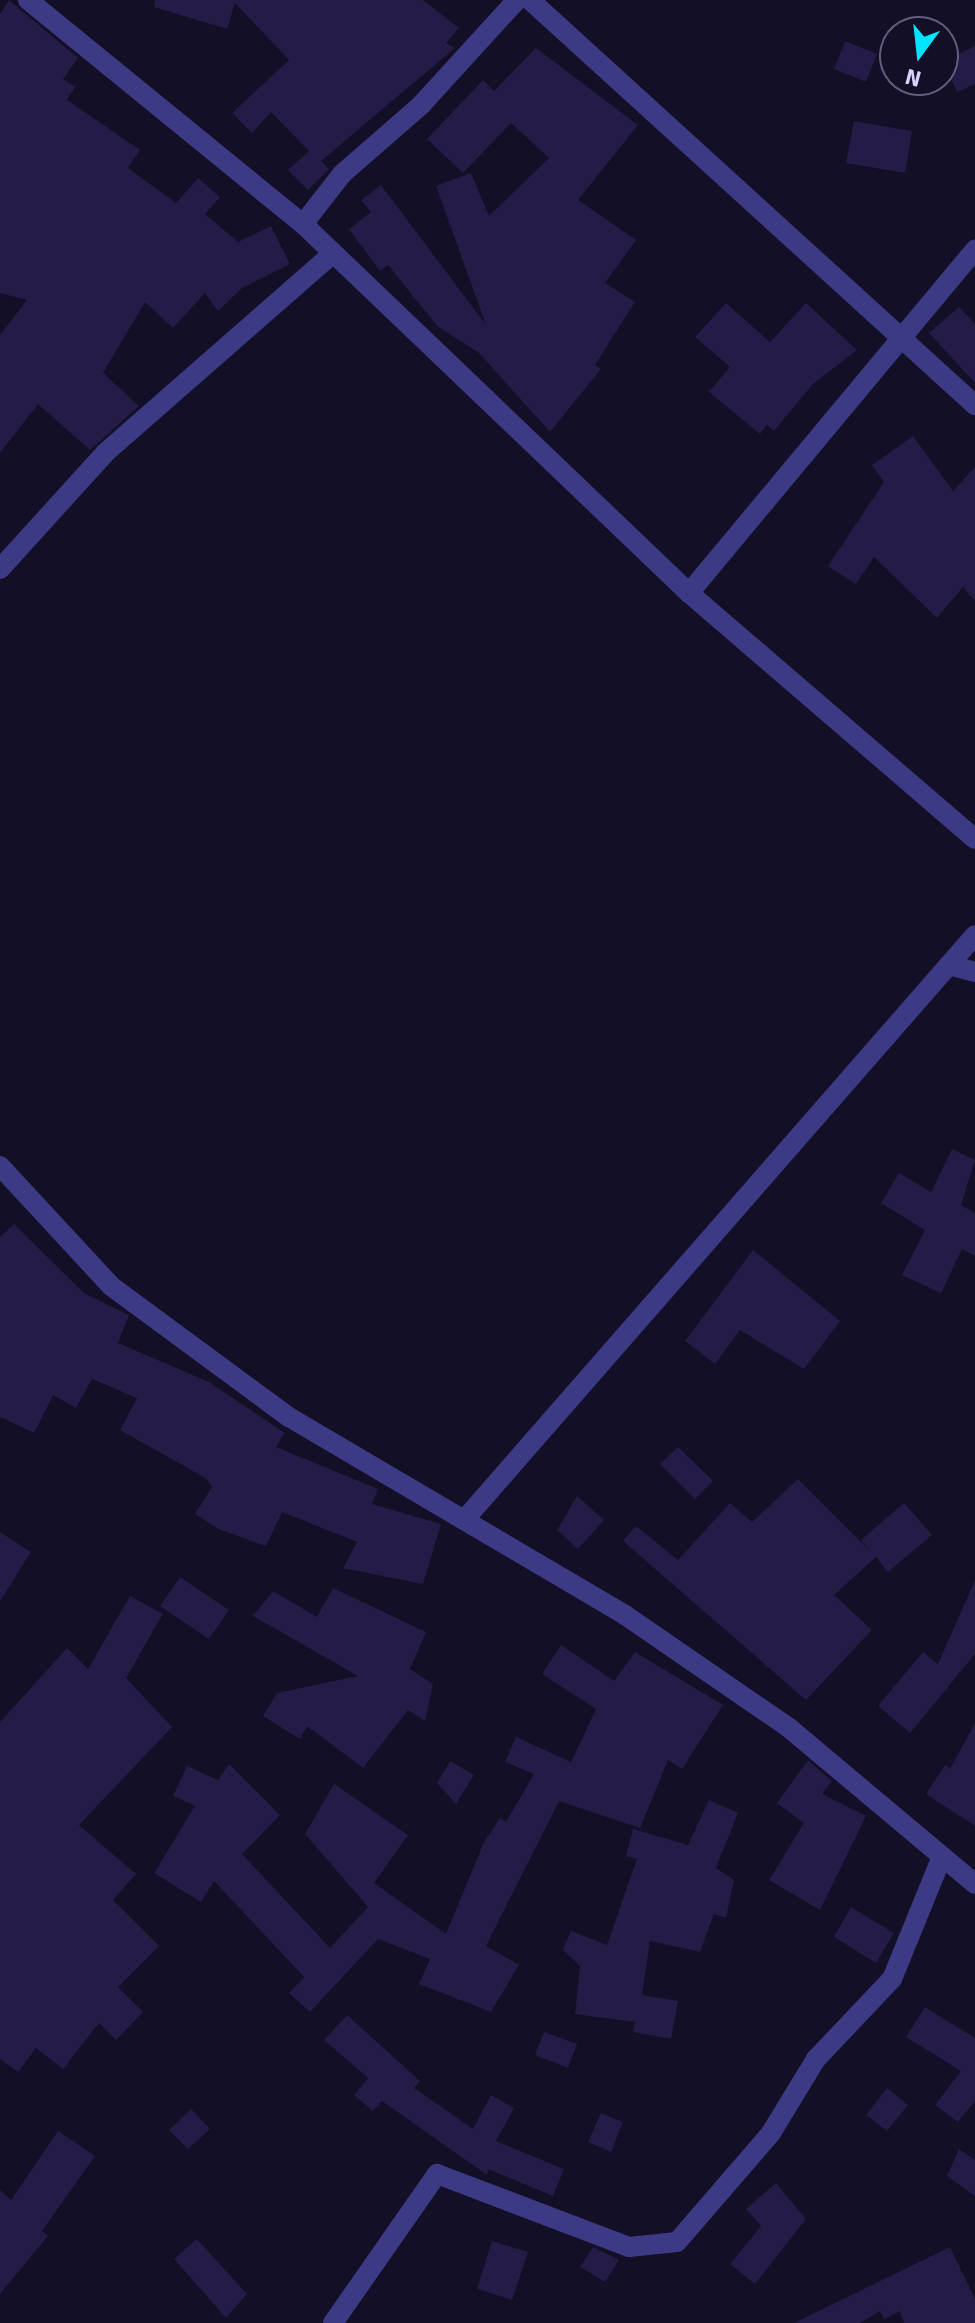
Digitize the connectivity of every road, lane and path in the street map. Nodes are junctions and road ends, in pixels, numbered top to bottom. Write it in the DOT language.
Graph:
graph roads {
  1 [pos="28,0"];
  2 [pos="517,0"];
  3 [pos="530,0"];
  4 [pos="303,224"];
  5 [pos="975,250"];
  6 [pos="330,256"];
  7 [pos="900,340"];
  8 [pos="975,405"];
  9 [pos="0,569"];
  10 [pos="689,593"];
  11 [pos="975,839"];
  12 [pos="975,935"];
  13 [pos="949,965"];
  14 [pos="975,972"];
  15 [pos="0,1166"];
  16 [pos="465,1519"];
  17 [pos="941,1859"];
  18 [pos="975,1884"];
  19 [pos="333,2323"];
  1 -- 4 [label="street"];
  2 -- 4 [label="street"];
  3 -- 7 [label="street"];
  4 -- 6 [label="street"];
  5 -- 7 [label="street"];
  6 -- 9 [label="street"];
  6 -- 10 [label="street"];
  7 -- 8 [label="street"];
  7 -- 10 [label="street"];
  10 -- 11 [label="street"];
  12 -- 13 [label="street"];
  13 -- 14 [label="street"];
  13 -- 16 [label="street"];
  15 -- 16 [label="street"];
  16 -- 17 [label="street"];
  17 -- 18 [label="street"];
  17 -- 19 [label="street"];
}
